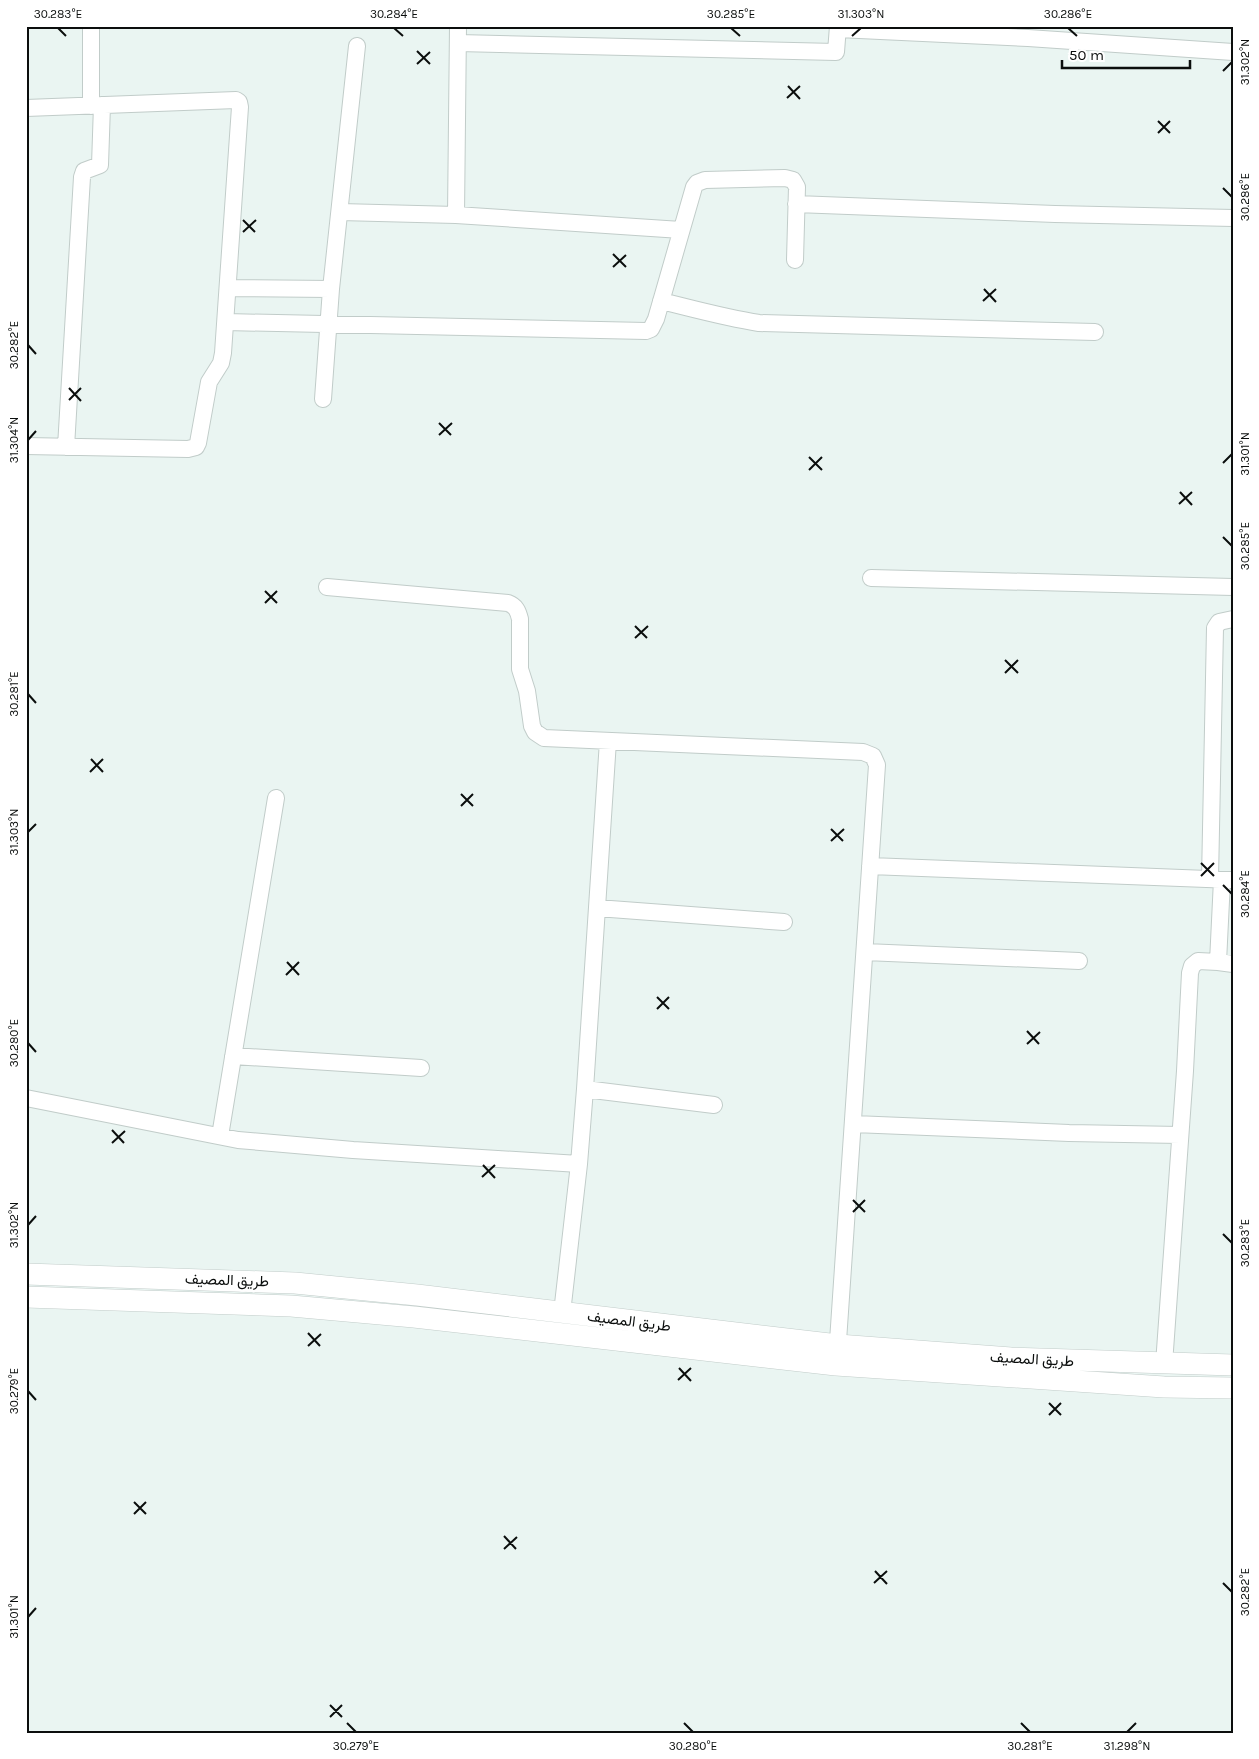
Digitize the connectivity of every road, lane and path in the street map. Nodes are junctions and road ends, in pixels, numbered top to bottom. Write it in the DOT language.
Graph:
graph roads {
  1 [pos="91,26"];
  2 [pos="838,28"];
  3 [pos="458,34"];
  4 [pos="356,46"];
  5 [pos="1233,52"];
  6 [pos="97,105"];
  7 [pos="26,108"];
  8 [pos="796,204"];
  9 [pos="340,212"];
  10 [pos="456,215"];
  11 [pos="1233,218"];
  12 [pos="681,230"];
  13 [pos="795,260"];
  14 [pos="228,288"];
  15 [pos="331,289"];
  16 [pos="661,301"];
  17 [pos="226,322"];
  18 [pos="328,324"];
  19 [pos="1095,332"];
  20 [pos="323,399"];
  21 [pos="26,446"];
  22 [pos="66,447"];
  23 [pos="871,578"];
  24 [pos="326,587"];
  25 [pos="1233,587"];
  26 [pos="1233,619"];
  27 [pos="608,741"];
  28 [pos="276,798"];
  29 [pos="870,866"];
  30 [pos="1222,880"];
  31 [pos="597,908"];
  32 [pos="784,922"];
  33 [pos="865,952"];
  34 [pos="1079,961"];
  35 [pos="1225,963"];
  36 [pos="233,1056"];
  37 [pos="421,1068"];
  38 [pos="585,1089"];
  39 [pos="26,1098"];
  40 [pos="714,1105"];
  41 [pos="854,1124"];
  42 [pos="1180,1135"];
  43 [pos="220,1136"];
  44 [pos="579,1164"];
  45 [pos="26,1274"];
  46 [pos="26,1298"];
  47 [pos="562,1313"];
  48 [pos="837,1355"];
  49 [pos="1164,1364"];
  50 [pos="1233,1365"];
  51 [pos="1233,1388"];
  1 -- 6 [label="street"];
  2 -- 3 [label="street"];
  2 -- 5 [label="street"];
  3 -- 10 [label="street"];
  4 -- 9 [label="street"];
  6 -- 7 [label="street"];
  6 -- 14 [label="street"];
  6 -- 22 [label="street"];
  8 -- 11 [label="street"];
  8 -- 12 [label="street"];
  8 -- 13 [label="street"];
  9 -- 10 [label="street"];
  9 -- 15 [label="street"];
  10 -- 12 [label="street"];
  12 -- 16 [label="street"];
  14 -- 15 [label="street"];
  14 -- 17 [label="street"];
  15 -- 18 [label="street"];
  16 -- 18 [label="street"];
  16 -- 19 [label="street"];
  17 -- 18 [label="street"];
  17 -- 22 [label="street"];
  18 -- 20 [label="street"];
  21 -- 22 [label="street"];
  23 -- 25 [label="street"];
  24 -- 27 [label="street"];
  26 -- 30 [label="street"];
  27 -- 29 [label="street"];
  27 -- 31 [label="street"];
  28 -- 36 [label="street"];
  29 -- 30 [label="street"];
  29 -- 33 [label="street"];
  30 -- 35 [label="street"];
  31 -- 32 [label="street"];
  31 -- 38 [label="street"];
  33 -- 34 [label="street"];
  33 -- 41 [label="street"];
  35 -- 42 [label="street"];
  36 -- 37 [label="street"];
  36 -- 43 [label="street"];
  38 -- 40 [label="street"];
  38 -- 44 [label="street"];
  39 -- 43 [label="street"];
  41 -- 42 [label="street"];
  41 -- 48 [label="street"];
  42 -- 49 [label="street"];
  43 -- 44 [label="street"];
  44 -- 47 [label="street"];
  45 -- 47 [label="street, طريق المصيف"];
  46 -- 48 [label="street, طريق المصيف"];
  47 -- 48 [label="street, طريق المصيف"];
  48 -- 49 [label="street, طريق المصيف"];
  48 -- 51 [label="street, طريق المصيف"];
  49 -- 50 [label="street, طريق المصيف"];
}
